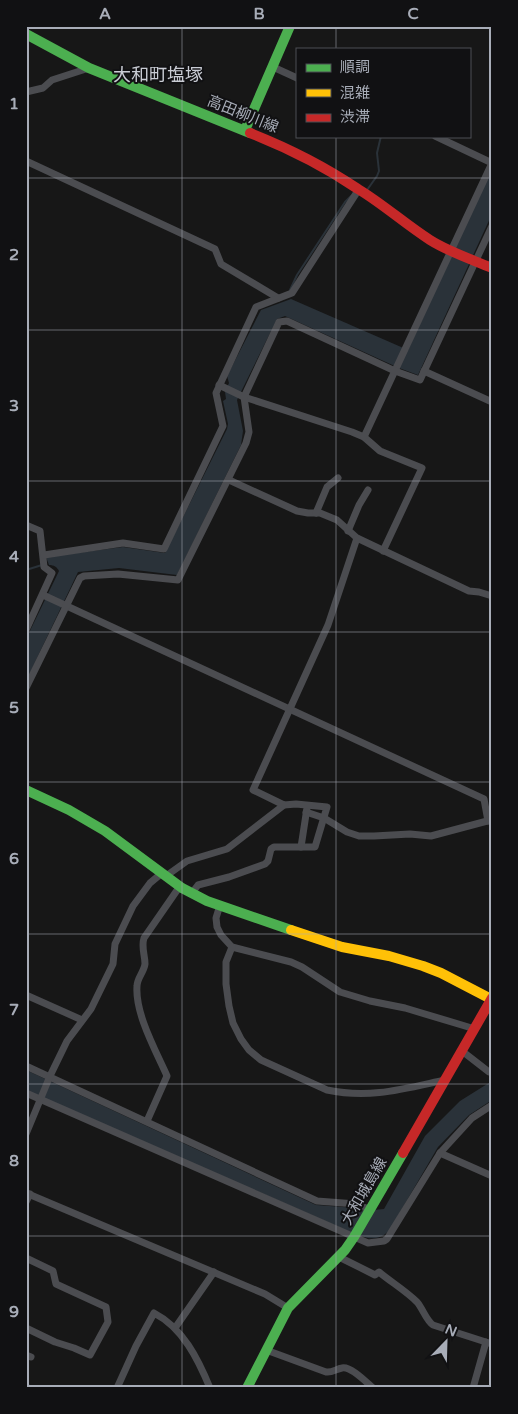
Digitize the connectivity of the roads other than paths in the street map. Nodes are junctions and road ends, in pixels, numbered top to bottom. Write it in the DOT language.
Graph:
graph roads {
  1 [pos="290,26"];
  2 [pos="27,35"];
  3 [pos="272,67"];
  4 [pos="89,68"];
  5 [pos="296,78"];
  6 [pos="26,92"];
  7 [pos="246,130"];
  8 [pos="439,138"];
  9 [pos="26,161"];
  10 [pos="359,190"];
  11 [pos="492,226"];
  12 [pos="452,251"];
  13 [pos="474,260"];
  14 [pos="492,268"];
  15 [pos="278,298"];
  16 [pos="424,371"];
  17 [pos="395,372"];
  18 [pos="220,385"];
  19 [pos="244,398"];
  20 [pos="492,402"];
  21 [pos="364,437"];
  22 [pos="338,478"];
  23 [pos="228,480"];
  24 [pos="368,490"];
  25 [pos="316,513"];
  26 [pos="26,525"];
  27 [pos="348,531"];
  28 [pos="357,538"];
  29 [pos="383,551"];
  30 [pos="44,555"];
  31 [pos="43,595"];
  32 [pos="492,596"];
  33 [pos="66,606"];
  34 [pos="26,630"];
  35 [pos="26,688"];
  36 [pos="290,710"];
  37 [pos="26,790"];
  38 [pos="284,805"];
  39 [pos="307,808"];
  40 [pos="324,818"];
  41 [pos="490,820"];
  42 [pos="300,847"];
  43 [pos="164,874"];
  44 [pos="180,886"];
  45 [pos="192,893"];
  46 [pos="220,905"];
  47 [pos="232,947"];
  48 [pos="26,995"];
  49 [pos="491,1001"];
  50 [pos="82,1020"];
  51 [pos="474,1029"];
  52 [pos="462,1051"];
  53 [pos="26,1066"];
  54 [pos="492,1071"];
  55 [pos="50,1076"];
  56 [pos="445,1080"];
  57 [pos="26,1093"];
  58 [pos="40,1099"];
  59 [pos="492,1106"];
  60 [pos="147,1122"];
  61 [pos="26,1134"];
  62 [pos="440,1153"];
  63 [pos="492,1176"];
  64 [pos="28,1194"];
  65 [pos="26,1202"];
  66 [pos="371,1210"];
  67 [pos="354,1237"];
  68 [pos="339,1256"];
  69 [pos="26,1258"];
  70 [pos="214,1272"];
  71 [pos="288,1308"];
  72 [pos="26,1328"];
  73 [pos="175,1328"];
  74 [pos="489,1343"];
  75 [pos="266,1350"];
  76 [pos="118,1388"];
  77 [pos="210,1388"];
  78 [pos="247,1388"];
  79 [pos="373,1388"];
  80 [pos="473,1388"];
  1 -- 3 [label="main road"];
  2 -- 4 [label="main road, 高田柳川線"];
  3 -- 5 [label="street"];
  3 -- 7 [label="main road"];
  4 -- 6 [label="street"];
  4 -- 7 [label="main road, 高田柳川線"];
  7 -- 10 [label="main road, 高田柳川線"];
  8 -- 12 [label="street"];
  9 -- 15 [label="street"];
  10 -- 12 [label="main road, 高田柳川線"];
  10 -- 15 [label="street"];
  11 -- 13 [label="street"];
  12 -- 13 [label="main road, 高田柳川線"];
  12 -- 17 [label="street"];
  13 -- 14 [label="main road, 高田柳川線"];
  13 -- 16 [label="street"];
  15 -- 18 [label="street"];
  16 -- 17 [label="street"];
  16 -- 20 [label="street"];
  17 -- 19 [label="street"];
  17 -- 21 [label="street"];
  18 -- 19 [label="street"];
  18 -- 30 [label="street"];
  19 -- 21 [label="street"];
  19 -- 23 [label="street"];
  21 -- 29 [label="street"];
  22 -- 25 [label="street"];
  23 -- 25 [label="street"];
  23 -- 33 [label="street"];
  24 -- 27 [label="street"];
  25 -- 27 [label="street"];
  26 -- 30 [label="street"];
  27 -- 28 [label="street"];
  28 -- 29 [label="street"];
  28 -- 36 [label="street"];
  29 -- 32 [label="street"];
  30 -- 31 [label="street"];
  31 -- 33 [label="street"];
  31 -- 34 [label="street"];
  33 -- 35 [label="street"];
  33 -- 36 [label="street"];
  36 -- 38 [label="street"];
  36 -- 41 [label="street"];
  37 -- 43 [label="main road"];
  38 -- 39 [label="street"];
  38 -- 43 [label="street"];
  39 -- 40 [label="street"];
  39 -- 40 [label="street"];
  39 -- 42 [label="street"];
  40 -- 41 [label="street"];
  40 -- 42 [label="street"];
  42 -- 45 [label="street"];
  43 -- 44 [label="main road"];
  43 -- 50 [label="street"];
  44 -- 45 [label="main road"];
  44 -- 60 [label="street"];
  45 -- 46 [label="main road"];
  46 -- 47 [label="street"];
  46 -- 49 [label="main road"];
  47 -- 51 [label="street"];
  47 -- 56 [label="street"];
  48 -- 50 [label="street"];
  49 -- 51 [label="main road, 大和城島線"];
  50 -- 55 [label="street"];
  51 -- 52 [label="main road, 大和城島線"];
  52 -- 54 [label="street"];
  52 -- 56 [label="main road, 大和城島線"];
  53 -- 55 [label="street"];
  55 -- 58 [label="street"];
  55 -- 60 [label="street"];
  56 -- 66 [label="main road, 大和城島線"];
  57 -- 58 [label="street"];
  58 -- 61 [label="street"];
  58 -- 67 [label="street"];
  59 -- 62 [label="street"];
  60 -- 66 [label="street"];
  62 -- 63 [label="street"];
  62 -- 67 [label="street"];
  64 -- 65 [label="street"];
  64 -- 70 [label="street"];
  66 -- 67 [label="main road, 大和城島線"];
  67 -- 68 [label="main road, 大和城島線"];
  68 -- 71 [label="main road, 大和城島線"];
  68 -- 74 [label="street"];
  69 -- 72 [label="street"];
  70 -- 71 [label="street"];
  70 -- 73 [label="street"];
  71 -- 75 [label="main road, 大和城島線"];
  73 -- 76 [label="street"];
  73 -- 77 [label="street"];
  74 -- 80 [label="street"];
  75 -- 78 [label="main road, 大和城島線"];
  75 -- 79 [label="street"];
}
